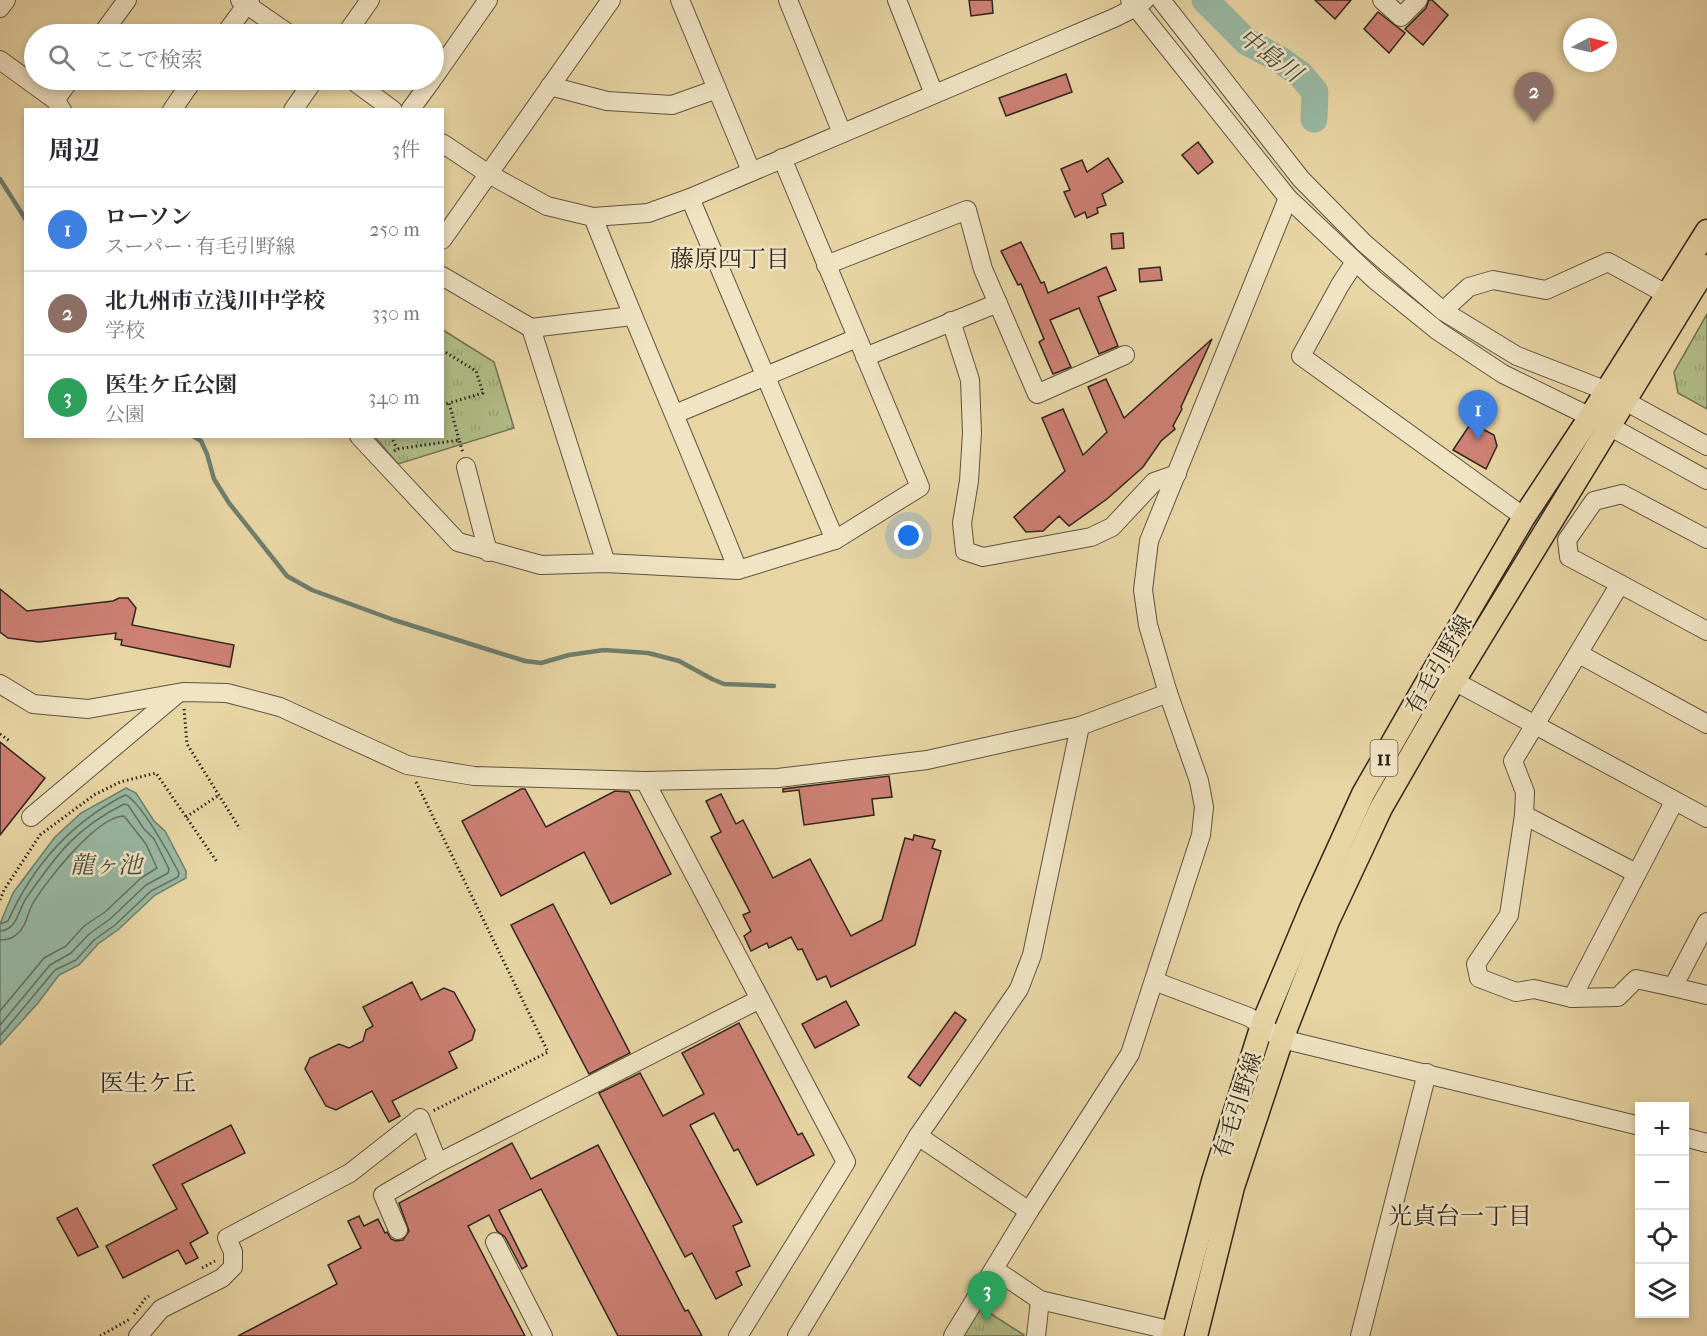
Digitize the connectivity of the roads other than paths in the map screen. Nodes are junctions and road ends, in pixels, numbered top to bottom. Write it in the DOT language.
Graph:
graph roads {
  1 [pos="6,0"];
  2 [pos="127,0"];
  3 [pos="370,0"];
  4 [pos="488,0"];
  5 [pos="611,0"];
  6 [pos="680,0"];
  7 [pos="788,0"];
  8 [pos="897,0"];
  9 [pos="1161,0"];
  10 [pos="1382,0"];
  11 [pos="1418,0"];
  12 [pos="246,1"];
  13 [pos="1137,2"];
  14 [pos="0,8"];
  15 [pos="109,24"];
  16 [pos="231,24"];
  17 [pos="276,24"];
  18 [pos="353,24"];
  19 [pos="0,60"];
  20 [pos="444,62"];
  21 [pos="24,79"];
  22 [pos="550,86"];
  23 [pos="717,89"];
  24 [pos="39,90"];
  25 [pos="65,90"];
  26 [pos="187,90"];
  27 [pos="307,90"];
  28 [pos="366,90"];
  29 [pos="424,90"];
  30 [pos="934,94"];
  31 [pos="58,105"];
  32 [pos="173,108"];
  33 [pos="293,108"];
  34 [pos="390,108"];
  35 [pos="411,108"];
  36 [pos="842,133"];
  37 [pos="444,144"];
  38 [pos="782,158"];
  39 [pos="750,171"];
  40 [pos="487,173"];
  41 [pos="690,198"];
  42 [pos="1288,198"];
  43 [pos="593,217"];
  44 [pos="1707,231"];
  45 [pos="444,237"];
  46 [pos="1356,262"];
  47 [pos="826,265"];
  48 [pos="1707,266"];
  49 [pos="444,277"];
  50 [pos="1666,294"];
  51 [pos="998,303"];
  52 [pos="1443,311"];
  53 [pos="632,316"];
  54 [pos="951,321"];
  55 [pos="531,328"];
  56 [pos="857,338"];
  57 [pos="1125,355"];
  58 [pos="865,357"];
  59 [pos="765,377"];
  60 [pos="1615,396"];
  61 [pos="675,414"];
  62 [pos="1599,422"];
  63 [pos="361,438"];
  64 [pos="1707,446"];
  65 [pos="466,467"];
  66 [pos="1177,474"];
  67 [pos="1707,480"];
  68 [pos="1524,517"];
  69 [pos="1707,539"];
  70 [pos="835,540"];
  71 [pos="488,552"];
  72 [pos="606,563"];
  73 [pos="738,570"];
  74 [pos="1620,584"];
  75 [pos="1707,631"];
  76 [pos="1579,654"];
  77 [pos="1434,670"];
  78 [pos="1454,681"];
  79 [pos="0,684"];
  80 [pos="181,692"];
  81 [pos="1168,693"];
  82 [pos="1707,724"];
  83 [pos="1537,725"];
  84 [pos="1080,726"];
  85 [pos="645,781"];
  86 [pos="1674,802"];
  87 [pos="1524,815"];
  88 [pos="31,818"];
  89 [pos="1707,818"];
  90 [pos="1636,873"];
  91 [pos="1707,922"];
  92 [pos="1154,981"];
  93 [pos="1673,987"];
  94 [pos="1707,995"];
  95 [pos="1572,998"];
  96 [pos="760,999"];
  97 [pos="1262,1025"];
  98 [pos="1282,1039"];
  99 [pos="1427,1073"];
  100 [pos="1635,1125"];
  101 [pos="918,1136"];
  102 [pos="1689,1138"];
  103 [pos="1707,1143"];
  104 [pos="438,1162"];
  105 [pos="1029,1211"];
  106 [pos="398,1230"];
  107 [pos="495,1242"];
  108 [pos="994,1269"];
  109 [pos="1040,1300"];
  110 [pos="1173,1334"];
  111 [pos="138,1336"];
  112 [pos="543,1336"];
  113 [pos="738,1336"];
  114 [pos="797,1336"];
  115 [pos="953,1336"];
  116 [pos="1036,1336"];
  117 [pos="1196,1336"];
  118 [pos="1360,1336"];
  1 -- 14 [label="street"];
  2 -- 15 [label="street"];
  3 -- 18 [label="street"];
  4 -- 20 [label="street"];
  5 -- 22 [label="street"];
  6 -- 23 [label="street"];
  7 -- 36 [label="street"];
  8 -- 30 [label="street"];
  9 -- 52 [label="street"];
  10 -- 11 [label="street"];
  12 -- 16 [label="street"];
  12 -- 17 [label="street"];
  13 -- 30 [label="street"];
  13 -- 42 [label="street"];
  19 -- 21 [label="street"];
  22 -- 23 [label="street"];
  22 -- 40 [label="street"];
  23 -- 39 [label="street"];
  24 -- 31 [label="street"];
  25 -- 31 [label="street"];
  26 -- 32 [label="street"];
  27 -- 33 [label="street"];
  28 -- 34 [label="street"];
  29 -- 35 [label="street"];
  30 -- 36 [label="street"];
  36 -- 38 [label="street"];
  37 -- 40 [label="street"];
  38 -- 39 [label="street"];
  38 -- 47 [label="street"];
  39 -- 41 [label="street"];
  40 -- 43 [label="street"];
  40 -- 45 [label="street"];
  41 -- 43 [label="street"];
  41 -- 59 [label="street"];
  42 -- 46 [label="street"];
  42 -- 66 [label="street"];
  43 -- 53 [label="street"];
  44 -- 50 [label="main road, 有毛引野線 / 11"];
  46 -- 62 [label="street"];
  46 -- 68 [label="street"];
  47 -- 51 [label="street"];
  47 -- 56 [label="street"];
  48 -- 60 [label="main road, 有毛引野線 / 11"];
  49 -- 55 [label="street"];
  50 -- 52 [label="street"];
  50 -- 60 [label="main road, 有毛引野線 / 11"];
  51 -- 54 [label="street"];
  51 -- 57 [label="street"];
  52 -- 60 [label="street"];
  53 -- 55 [label="street"];
  53 -- 61 [label="street"];
  54 -- 58 [label="street"];
  54 -- 66 [label="street"];
  55 -- 72 [label="street"];
  56 -- 58 [label="street"];
  56 -- 59 [label="street"];
  58 -- 70 [label="street"];
  59 -- 61 [label="street"];
  59 -- 70 [label="street"];
  60 -- 62 [label="main road, 有毛引野線 / 11"];
  60 -- 64 [label="street"];
  61 -- 73 [label="street"];
  62 -- 67 [label="street"];
  62 -- 68 [label="main road, 有毛引野線 / 11"];
  62 -- 78 [label="main road, 有毛引野線 / 11"];
  63 -- 71 [label="street"];
  65 -- 71 [label="street"];
  66 -- 81 [label="street"];
  68 -- 77 [label="main road, 有毛引野線 / 11"];
  69 -- 74 [label="street"];
  70 -- 73 [label="street"];
  71 -- 72 [label="street"];
  72 -- 73 [label="street"];
  74 -- 75 [label="street"];
  74 -- 76 [label="street"];
  76 -- 82 [label="street"];
  76 -- 83 [label="street"];
  77 -- 78 [label="street"];
  77 -- 97 [label="main road, 有毛引野線 / 11"];
  78 -- 83 [label="street"];
  78 -- 98 [label="main road, 有毛引野線 / 11"];
  79 -- 80 [label="street"];
  80 -- 85 [label="street"];
  80 -- 88 [label="street"];
  81 -- 84 [label="street"];
  81 -- 92 [label="street"];
  83 -- 86 [label="street"];
  83 -- 87 [label="street"];
  84 -- 85 [label="street"];
  84 -- 101 [label="street"];
  85 -- 96 [label="street"];
  86 -- 89 [label="street"];
  86 -- 90 [label="street"];
  87 -- 90 [label="street"];
  87 -- 95 [label="street"];
  90 -- 95 [label="street"];
  91 -- 93 [label="street"];
  92 -- 97 [label="street"];
  92 -- 105 [label="street"];
  93 -- 94 [label="street"];
  93 -- 95 [label="street"];
  96 -- 104 [label="street"];
  96 -- 113 [label="street"];
  97 -- 98 [label="street"];
  97 -- 110 [label="main road, 有毛引野線 / 11"];
  98 -- 99 [label="street"];
  98 -- 117 [label="main road, 有毛引野線 / 11"];
  99 -- 100 [label="street"];
  99 -- 118 [label="street"];
  101 -- 105 [label="street"];
  101 -- 114 [label="street"];
  102 -- 103 [label="street"];
  104 -- 106 [label="street"];
  104 -- 111 [label="street"];
  105 -- 108 [label="street"];
  107 -- 112 [label="street"];
  108 -- 109 [label="street"];
  108 -- 115 [label="street"];
  109 -- 110 [label="street"];
  109 -- 116 [label="street"];
}
